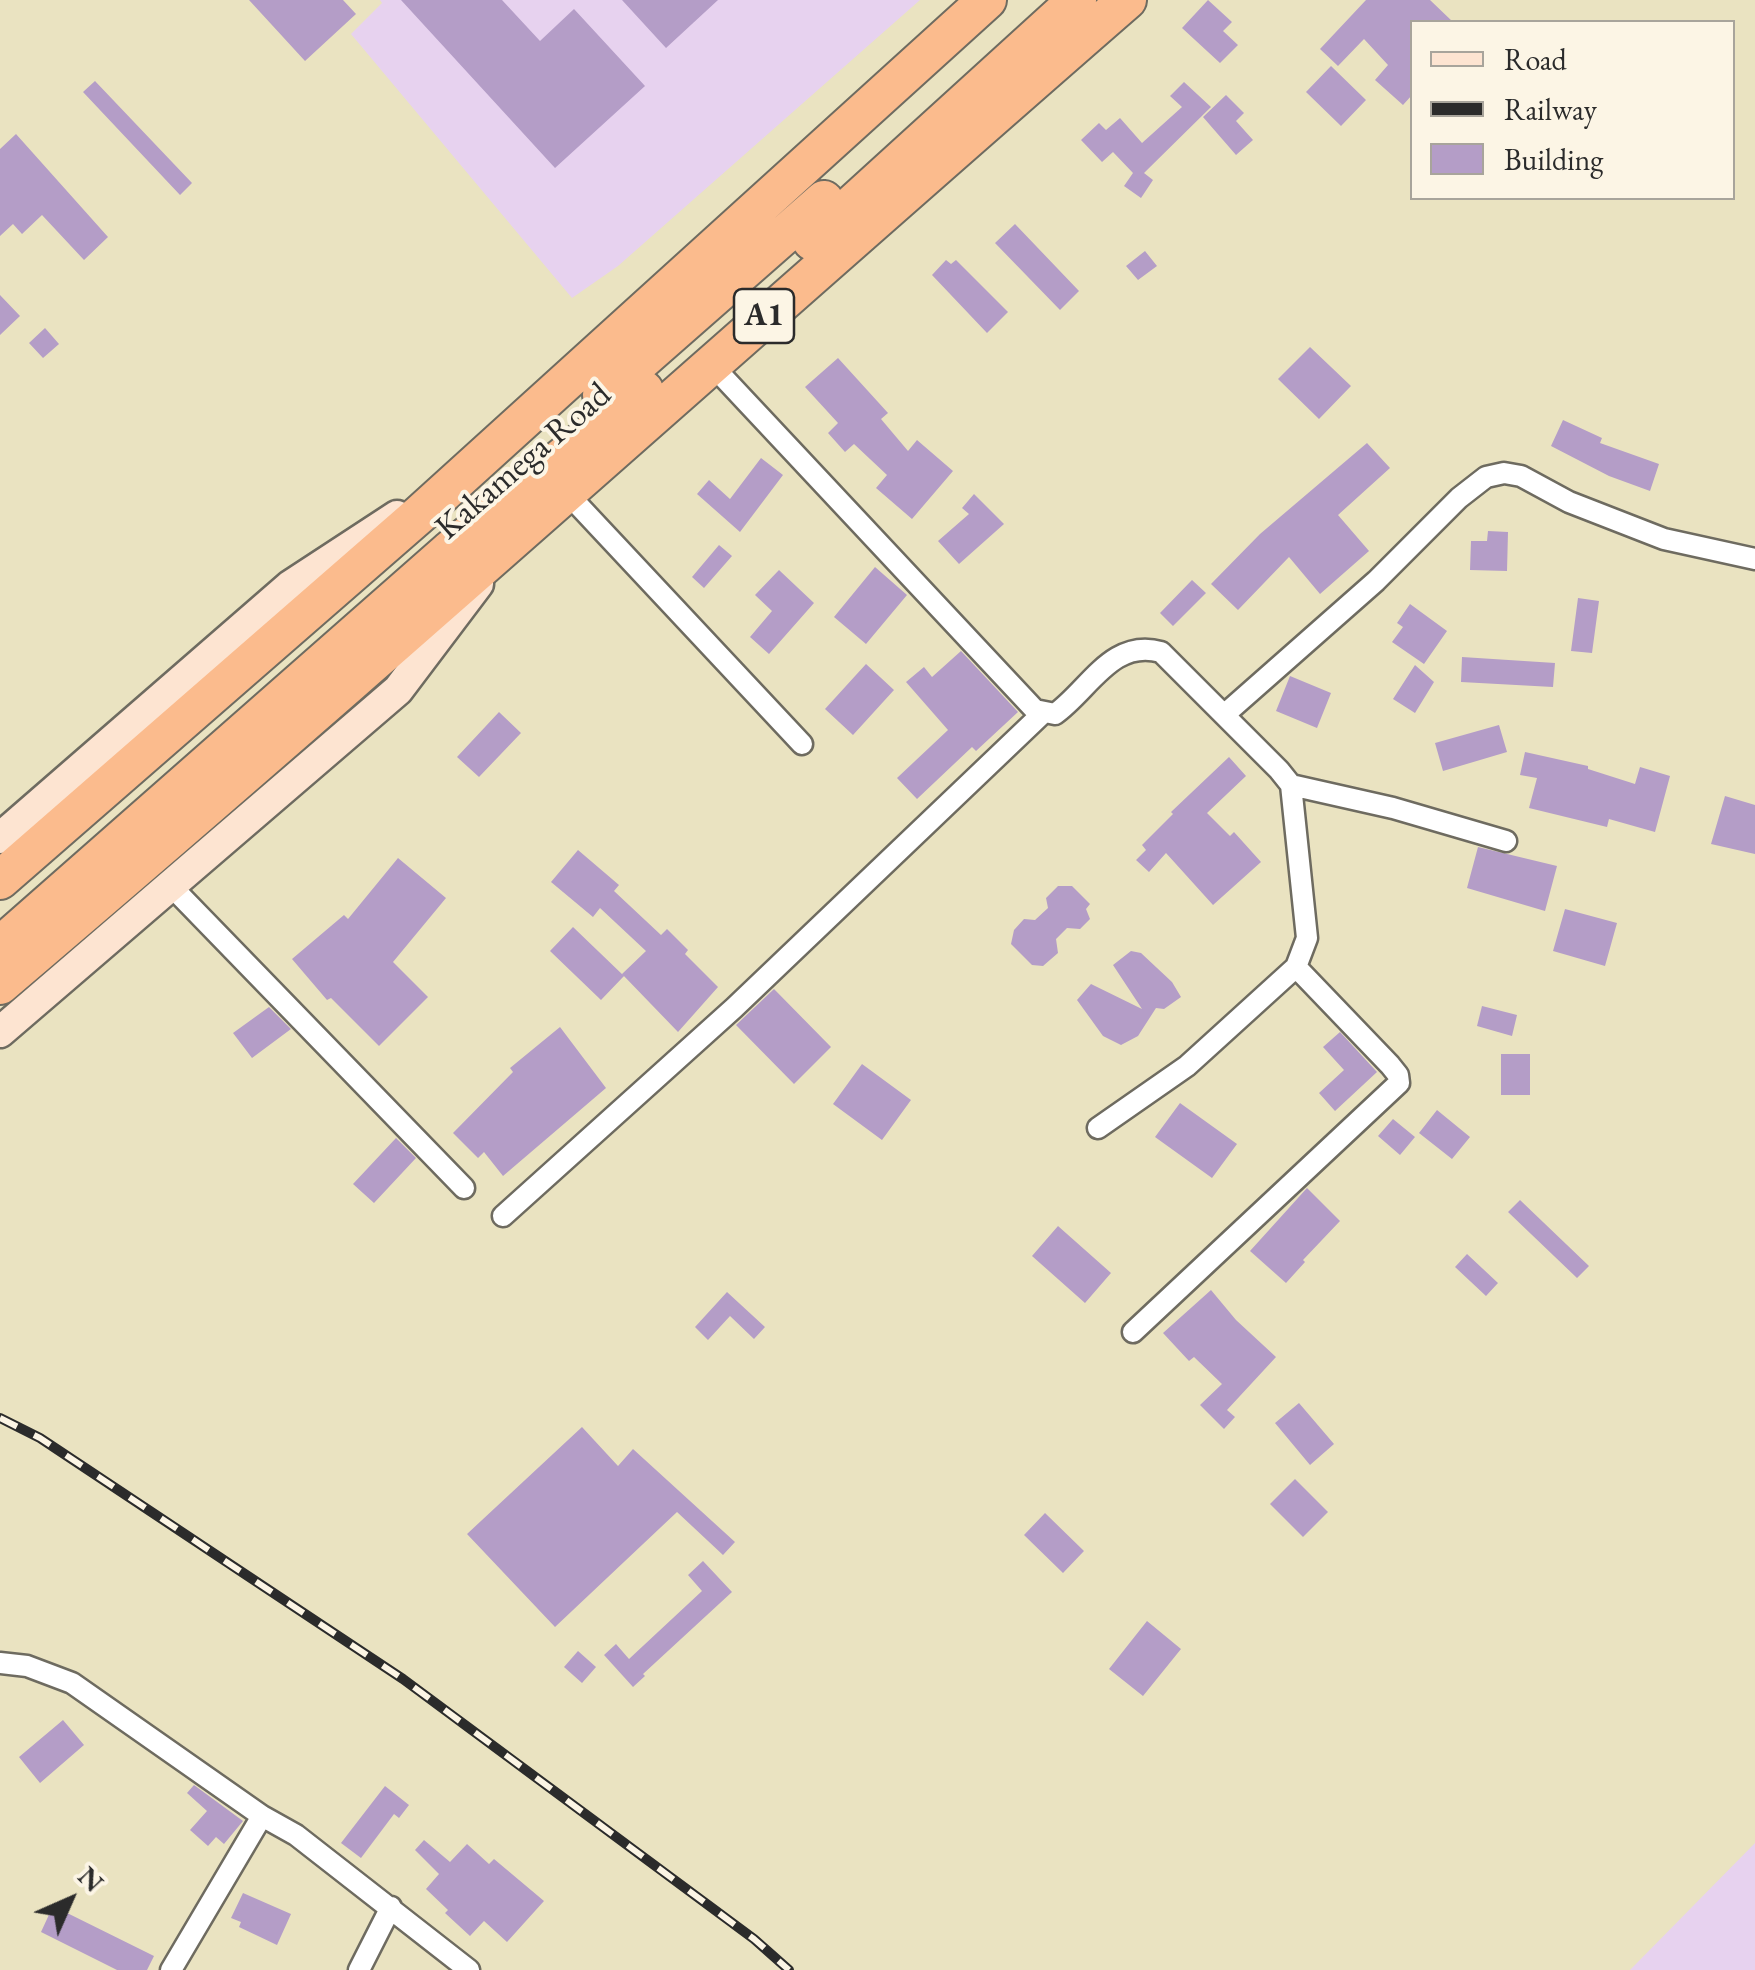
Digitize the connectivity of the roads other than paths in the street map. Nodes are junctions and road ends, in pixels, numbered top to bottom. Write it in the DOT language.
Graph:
graph roads {
  1 [pos="987,0"];
  2 [pos="1050,0"];
  3 [pos="1076,0"];
  4 [pos="1127,0"];
  5 [pos="710,363"];
  6 [pos="457,477"];
  7 [pos="566,492"];
  8 [pos="513,538"];
  9 [pos="1755,559"];
  10 [pos="1042,714"];
  11 [pos="1224,715"];
  12 [pos="802,744"];
  13 [pos="1291,786"];
  14 [pos="0,838"];
  15 [pos="1506,841"];
  16 [pos="0,880"];
  17 [pos="172,887"];
  18 [pos="0,926"];
  19 [pos="0,946"];
  20 [pos="1296,967"];
  21 [pos="0,986"];
  22 [pos="0,1032"];
  23 [pos="1098,1128"];
  24 [pos="464,1188"];
  25 [pos="503,1216"];
  26 [pos="1133,1332"];
  27 [pos="0,1663"];
  28 [pos="262,1816"];
  29 [pos="391,1907"];
  30 [pos="171,1970"];
  31 [pos="358,1970"];
  32 [pos="469,1970"];
  1 -- 6 [label="highway, A1"];
  2 -- 18 [label="highway, Kakamega Road / A1"];
  3 -- 19 [label="highway, Kakamega Road / A1"];
  4 -- 5 [label="highway, A1"];
  5 -- 7 [label="highway, A1"];
  5 -- 10 [label="street"];
  6 -- 14 [label="street"];
  6 -- 16 [label="highway, A1"];
  7 -- 8 [label="highway, A1"];
  7 -- 12 [label="street"];
  8 -- 17 [label="street"];
  8 -- 21 [label="highway, A1"];
  9 -- 11 [label="street"];
  10 -- 11 [label="street"];
  10 -- 25 [label="street"];
  11 -- 13 [label="street"];
  13 -- 15 [label="street"];
  13 -- 20 [label="street"];
  17 -- 22 [label="street"];
  17 -- 24 [label="street"];
  20 -- 23 [label="street"];
  20 -- 26 [label="street"];
  27 -- 28 [label="street"];
  28 -- 29 [label="street"];
  28 -- 30 [label="street"];
  29 -- 31 [label="street"];
  29 -- 32 [label="street"];
}
